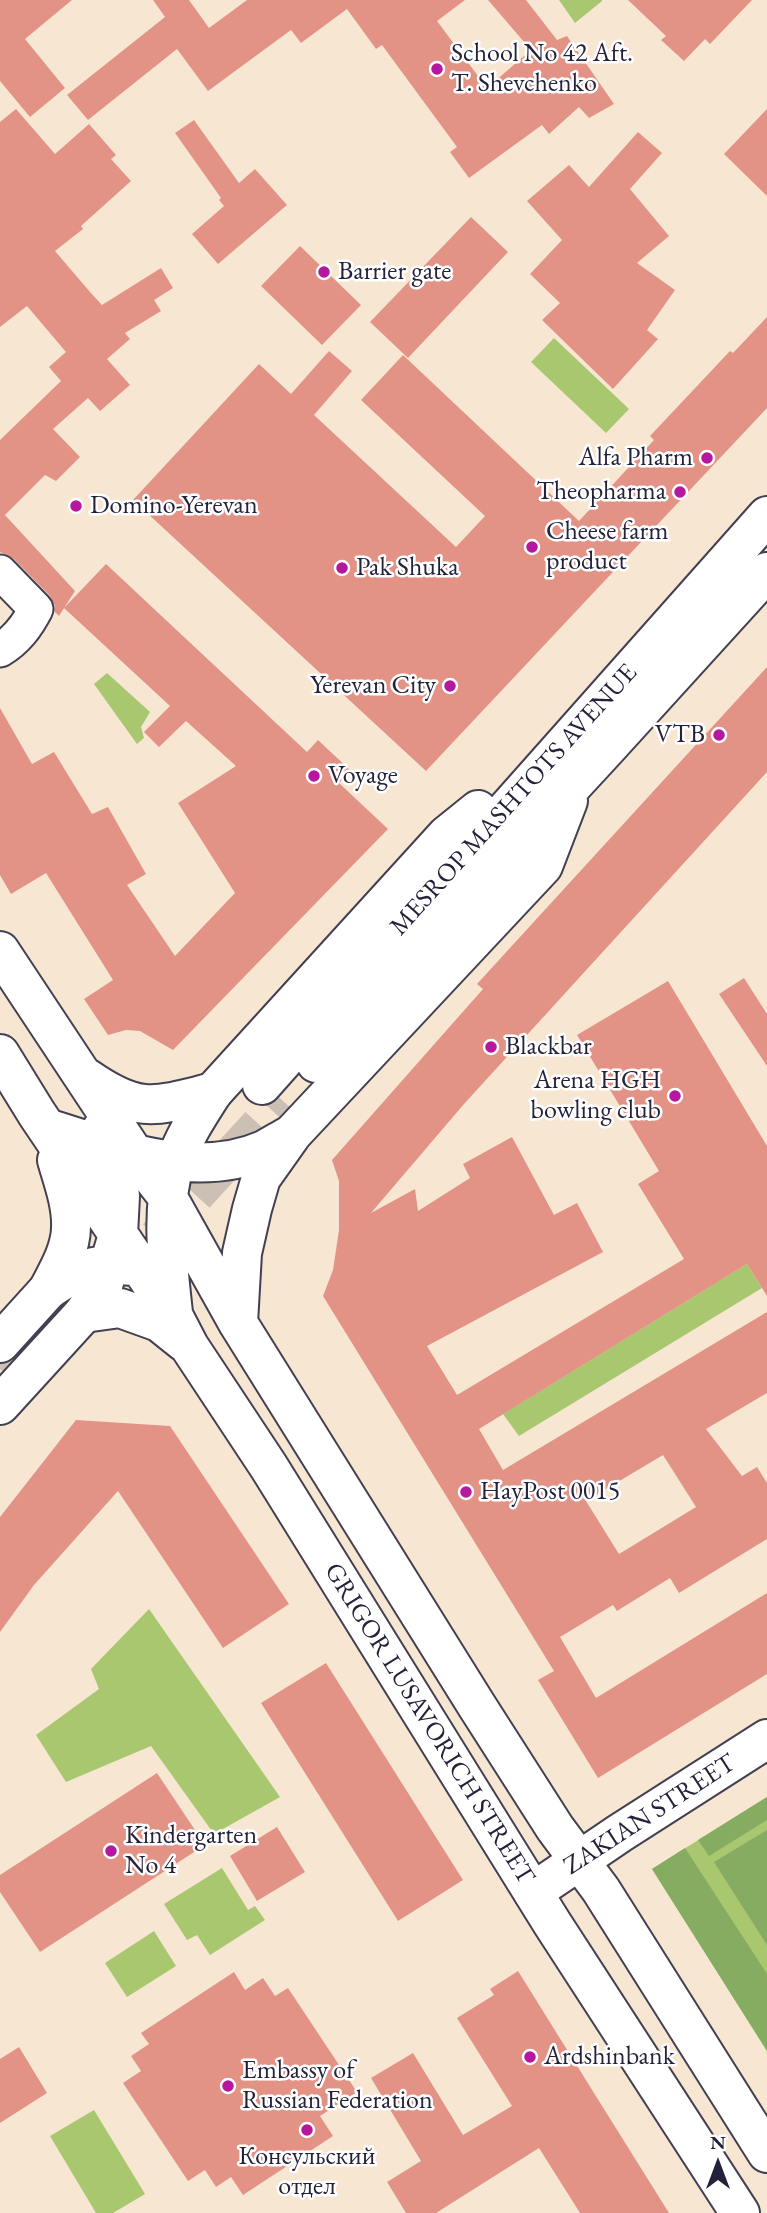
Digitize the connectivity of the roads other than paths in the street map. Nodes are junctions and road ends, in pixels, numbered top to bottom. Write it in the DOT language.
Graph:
graph roads {
  1 [pos="767,516"];
  2 [pos="0,572"];
  3 [pos="767,572"];
  4 [pos="0,650"];
  5 [pos="594,710"];
  6 [pos="0,951"];
  7 [pos="0,1054"];
  8 [pos="85,1077"];
  9 [pos="213,1092"];
  10 [pos="279,1106"];
  11 [pos="47,1128"];
  12 [pos="120,1151"];
  13 [pos="171,1179"];
  14 [pos="135,1259"];
  15 [pos="48,1290"];
  16 [pos="85,1313"];
  17 [pos="238,1323"];
  18 [pos="181,1332"];
  19 [pos="0,1343"];
  20 [pos="0,1405"];
  21 [pos="767,1739"];
  22 [pos="578,1860"];
  23 [pos="533,1892"];
  24 [pos="767,2153"];
  25 [pos="740,2213"];
  1 -- 5 [label="main road, MESROP MASHTOTS AVENUE"];
  2 -- 4 [label="street"];
  3 -- 10 [label="main road, MESROP MASHTOTS AVENUE"];
  5 -- 9 [label="main road"];
  5 -- 10 [label="main road, MESROP MASHTOTS AVENUE"];
  6 -- 8 [label="main road"];
  7 -- 11 [label="main road"];
  8 -- 9 [label="main road"];
  8 -- 12 [label="main road"];
  9 -- 13 [label="main road"];
  10 -- 13 [label="main road"];
  10 -- 17 [label="main road"];
  11 -- 12 [label="main road"];
  11 -- 14 [label="main road, GRIGOR LUSAVORICH STREET"];
  11 -- 15 [label="main road"];
  12 -- 13 [label="main road, GRIGOR LUSAVORICH STREET"];
  12 -- 14 [label="main road"];
  13 -- 14 [label="main road"];
  13 -- 17 [label="main road, GRIGOR LUSAVORICH STREET"];
  14 -- 15 [label="main road"];
  14 -- 16 [label="main road"];
  14 -- 17 [label="main road"];
  14 -- 18 [label="main road, GRIGOR LUSAVORICH STREET"];
  15 -- 19 [label="main road"];
  16 -- 18 [label="main road"];
  16 -- 20 [label="main road"];
  17 -- 22 [label="main road, GRIGOR LUSAVORICH STREET"];
  18 -- 23 [label="main road, GRIGOR LUSAVORICH STREET"];
  21 -- 22 [label="main road, ZAKIAN STREET"];
  22 -- 23 [label="main road, ZAKIAN STREET"];
  22 -- 24 [label="main road, GRIGOR LUSAVORICH STREET"];
  23 -- 25 [label="main road, GRIGOR LUSAVORICH STREET"];
}
